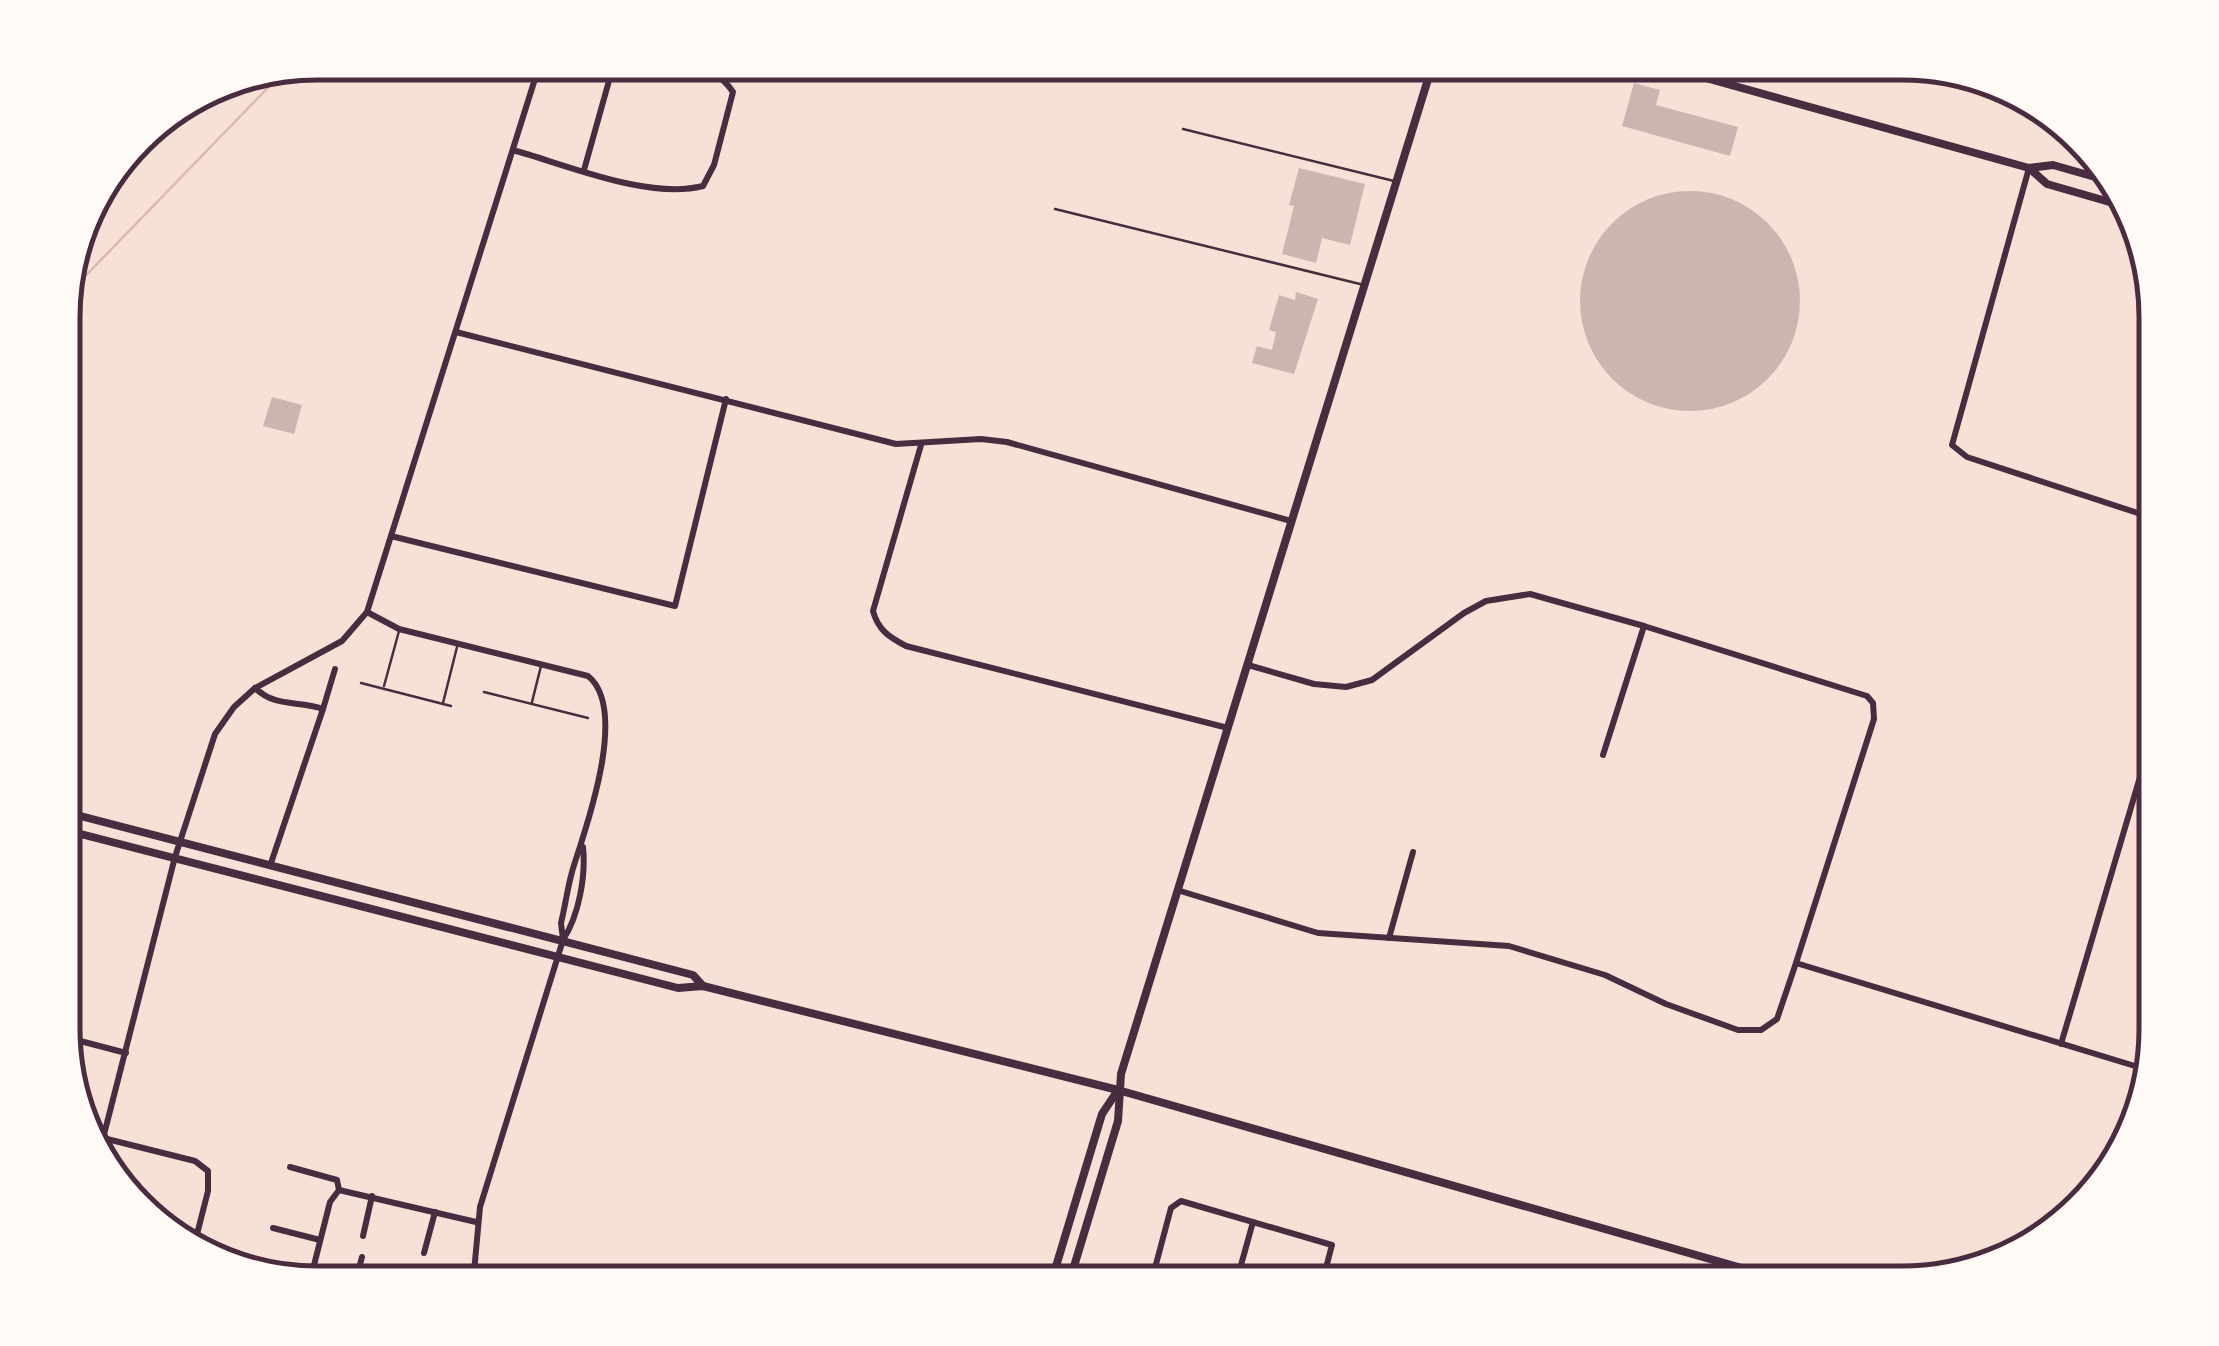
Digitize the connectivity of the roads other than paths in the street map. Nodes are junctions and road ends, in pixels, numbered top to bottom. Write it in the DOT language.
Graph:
graph roads {
  1 [pos="534,80"];
  2 [pos="609,80"];
  3 [pos="725,80"];
  4 [pos="1428,80"];
  5 [pos="1716,80"];
  6 [pos="1183,129"];
  7 [pos="512,150"];
  8 [pos="2030,168"];
  9 [pos="584,170"];
  10 [pos="2092,176"];
  11 [pos="1396,181"];
  12 [pos="2108,201"];
  13 [pos="1055,209"];
  14 [pos="1365,286"];
  15 [pos="456,332"];
  16 [pos="726,400"];
  17 [pos="921,445"];
  18 [pos="2138,513"];
  19 [pos="1291,522"];
  20 [pos="391,536"];
  21 [pos="367,612"];
  22 [pos="1644,626"];
  23 [pos="400,630"];
  24 [pos="458,643"];
  25 [pos="541,664"];
  26 [pos="1248,665"];
  27 [pos="335,668"];
  28 [pos="361,683"];
  29 [pos="255,688"];
  30 [pos="384,689"];
  31 [pos="484,692"];
  32 [pos="443,704"];
  33 [pos="531,704"];
  34 [pos="451,706"];
  35 [pos="323,709"];
  36 [pos="588,718"];
  37 [pos="1228,728"];
  38 [pos="1603,755"];
  39 [pos="2138,783"];
  40 [pos="80,816"];
  41 [pos="80,834"];
  42 [pos="180,842"];
  43 [pos="1413,852"];
  44 [pos="175,858"];
  45 [pos="270,866"];
  46 [pos="1178,890"];
  47 [pos="1389,938"];
  48 [pos="563,940"];
  49 [pos="558,958"];
  50 [pos="1796,963"];
  51 [pos="703,986"];
  52 [pos="81,1042"];
  53 [pos="2060,1044"];
  54 [pos="126,1054"];
  55 [pos="2135,1066"];
  56 [pos="1118,1090"];
  57 [pos="104,1133"];
  58 [pos="108,1139"];
  59 [pos="290,1168"];
  60 [pos="339,1190"];
  61 [pos="372,1196"];
  62 [pos="434,1212"];
  63 [pos="477,1222"];
  64 [pos="1254,1222"];
  65 [pos="272,1228"];
  66 [pos="197,1233"];
  67 [pos="363,1236"];
  68 [pos="320,1240"];
  69 [pos="424,1253"];
  70 [pos="362,1257"];
  71 [pos="1156,1265"];
  72 [pos="1241,1265"];
  73 [pos="1327,1265"];
  74 [pos="1730,1265"];
  75 [pos="314,1266"];
  76 [pos="360,1266"];
  77 [pos="474,1266"];
  78 [pos="1057,1266"];
  79 [pos="1074,1266"];
  1 -- 7 [label="street"];
  2 -- 9 [label="street"];
  3 -- 9 [label="street"];
  4 -- 11 [label="main road"];
  5 -- 8 [label="main road"];
  6 -- 11 [label="lane"];
  7 -- 9 [label="street"];
  7 -- 15 [label="street"];
  8 -- 10 [label="main road"];
  8 -- 12 [label="main road"];
  8 -- 18 [label="street"];
  11 -- 14 [label="main road"];
  13 -- 14 [label="lane"];
  14 -- 19 [label="main road"];
  15 -- 16 [label="street"];
  15 -- 20 [label="street"];
  16 -- 17 [label="street"];
  16 -- 20 [label="street"];
  17 -- 19 [label="street"];
  17 -- 37 [label="street"];
  19 -- 26 [label="main road"];
  20 -- 21 [label="street"];
  21 -- 23 [label="street"];
  21 -- 29 [label="street"];
  22 -- 26 [label="street"];
  22 -- 38 [label="street"];
  22 -- 50 [label="street"];
  23 -- 24 [label="street"];
  23 -- 30 [label="lane"];
  24 -- 25 [label="street"];
  24 -- 32 [label="lane"];
  25 -- 33 [label="lane"];
  25 -- 48 [label="street"];
  26 -- 37 [label="main road"];
  27 -- 35 [label="street"];
  28 -- 30 [label="lane"];
  29 -- 35 [label="street"];
  29 -- 42 [label="street"];
  30 -- 32 [label="lane"];
  31 -- 33 [label="lane"];
  32 -- 34 [label="lane"];
  33 -- 36 [label="lane"];
  35 -- 45 [label="street"];
  37 -- 46 [label="main road"];
  39 -- 53 [label="street"];
  40 -- 42 [label="main road"];
  41 -- 44 [label="main road"];
  42 -- 44 [label="street"];
  42 -- 45 [label="main road"];
  43 -- 47 [label="street"];
  44 -- 49 [label="main road"];
  44 -- 54 [label="street"];
  45 -- 48 [label="main road"];
  46 -- 47 [label="street"];
  46 -- 56 [label="main road"];
  47 -- 50 [label="street"];
  48 -- 49 [label="street"];
  48 -- 51 [label="main road"];
  49 -- 51 [label="main road"];
  49 -- 63 [label="street"];
  50 -- 53 [label="street"];
  51 -- 56 [label="main road"];
  52 -- 54 [label="street"];
  53 -- 55 [label="street"];
  54 -- 57 [label="street"];
  56 -- 74 [label="main road"];
  56 -- 78 [label="main road"];
  56 -- 79 [label="main road"];
  58 -- 66 [label="street"];
  59 -- 60 [label="street"];
  60 -- 61 [label="street"];
  60 -- 68 [label="street"];
  61 -- 62 [label="street"];
  61 -- 67 [label="street"];
  62 -- 63 [label="street"];
  62 -- 69 [label="street"];
  63 -- 77 [label="street"];
  64 -- 71 [label="street"];
  64 -- 72 [label="street"];
  64 -- 73 [label="street"];
  65 -- 68 [label="street"];
  68 -- 75 [label="street"];
  70 -- 76 [label="street"];
}
